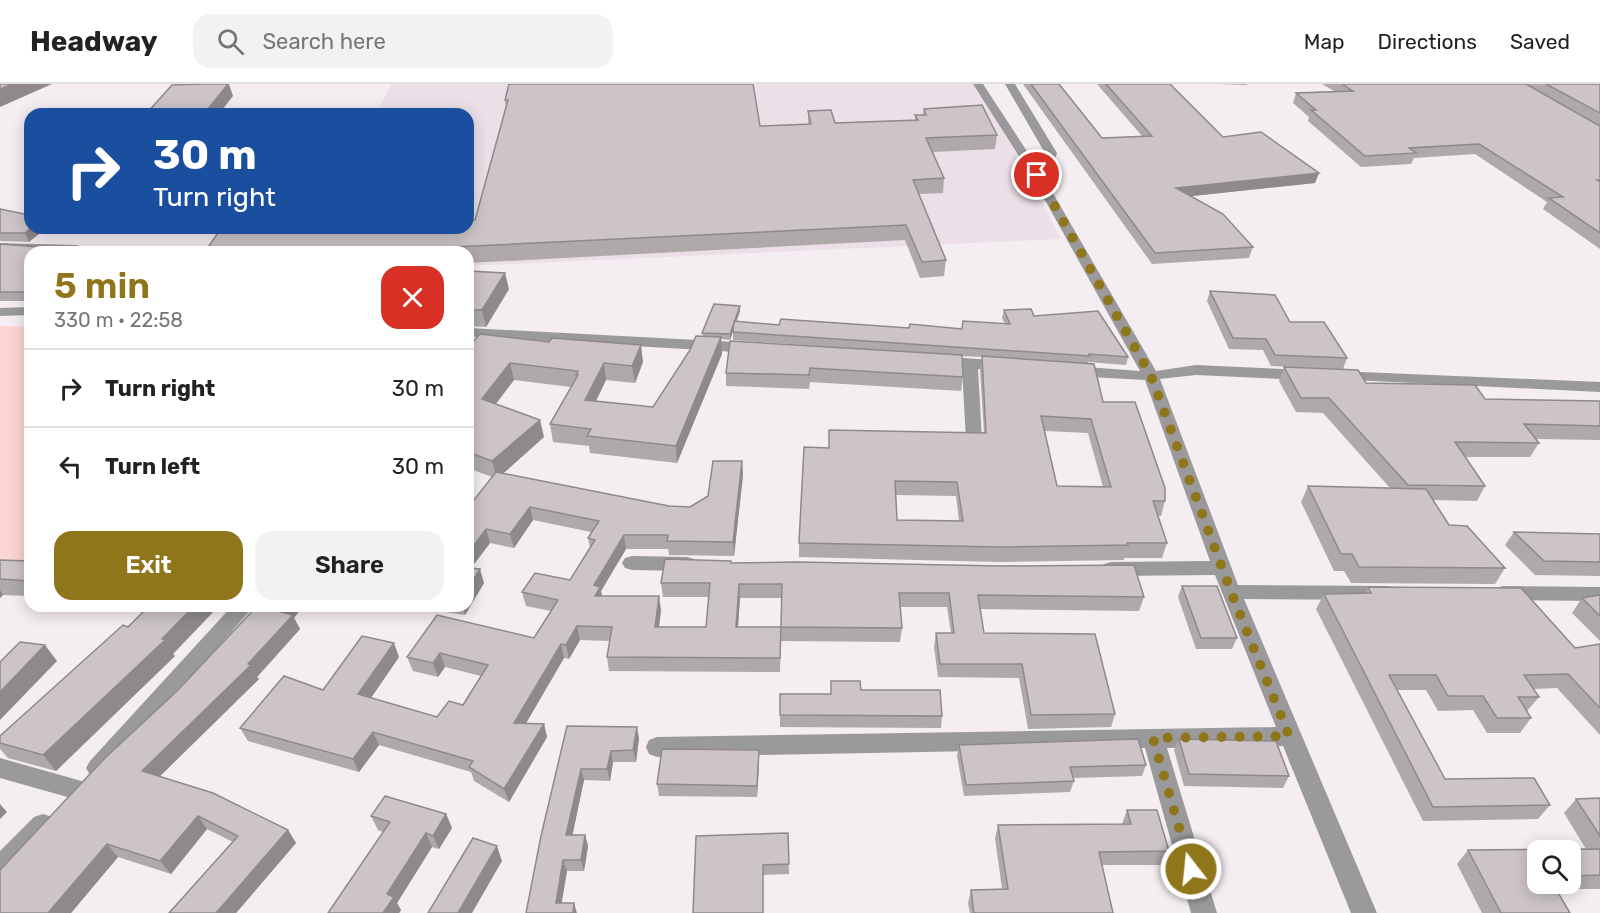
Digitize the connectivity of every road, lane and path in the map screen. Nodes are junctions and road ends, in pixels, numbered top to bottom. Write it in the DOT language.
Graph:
graph roads {
  1 [pos="978,84"];
  2 [pos="1010,84"];
  3 [pos="1037,175"];
  4 [pos="0,247"];
  5 [pos="24,248"];
  6 [pos="24,311"];
  7 [pos="0,312"];
  8 [pos="474,332"];
  9 [pos="489,333"];
  10 [pos="764,349"];
  11 [pos="474,350"];
  12 [pos="926,360"];
  13 [pos="970,364"];
  14 [pos="1016,367"];
  15 [pos="1061,370"];
  16 [pos="1151,376"];
  17 [pos="1600,387"];
  18 [pos="974,440"];
  19 [pos="632,563"];
  20 [pos="703,564"];
  21 [pos="1222,568"];
  22 [pos="1093,570"];
  23 [pos="1231,592"];
  24 [pos="1410,593"];
  25 [pos="1481,593"];
  26 [pos="1600,594"];
  27 [pos="239,612"];
  28 [pos="1289,736"];
  29 [pos="1153,738"];
  30 [pos="657,747"];
  31 [pos="0,768"];
  32 [pos="65,803"];
  33 [pos="0,868"];
  34 [pos="1204,913"];
  35 [pos="1364,913"];
  1 -- 3 [label="street"];
  2 -- 3 [label="street"];
  3 -- 16 [label="street"];
  4 -- 5 [label="street"];
  6 -- 7 [label="street"];
  8 -- 9 [label="street"];
  9 -- 10 [label="street"];
  9 -- 11 [label="street"];
  12 -- 13 [label="street"];
  13 -- 14 [label="street"];
  13 -- 18 [label="street"];
  15 -- 16 [label="street"];
  16 -- 17 [label="street"];
  16 -- 21 [label="street"];
  19 -- 20 [label="street"];
  21 -- 22 [label="street"];
  21 -- 23 [label="street"];
  23 -- 24 [label="street"];
  23 -- 28 [label="street"];
  25 -- 26 [label="street"];
  27 -- 32 [label="street"];
  28 -- 29 [label="street"];
  28 -- 35 [label="street"];
  29 -- 30 [label="street"];
  29 -- 34 [label="street"];
  31 -- 32 [label="street"];
  32 -- 33 [label="street"];
}
